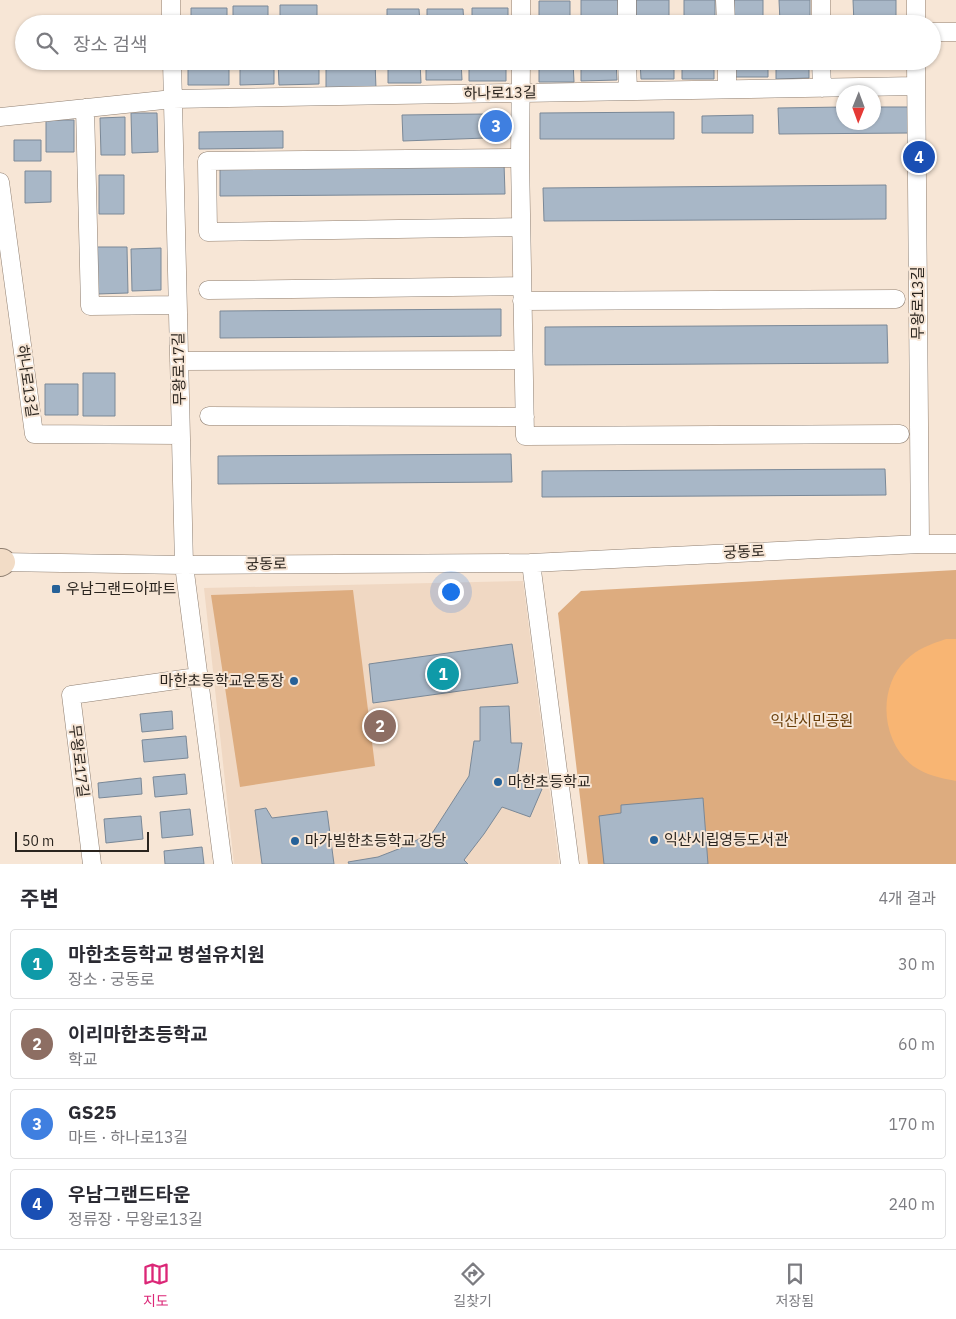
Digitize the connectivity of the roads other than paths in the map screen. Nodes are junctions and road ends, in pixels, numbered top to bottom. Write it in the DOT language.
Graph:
graph roads {
  1 [pos="171,0"];
  2 [pos="521,0"];
  3 [pos="627,0"];
  4 [pos="725,0"];
  5 [pos="821,0"];
  6 [pos="916,0"];
  7 [pos="171,15"];
  8 [pos="521,15"];
  9 [pos="627,15"];
  10 [pos="726,15"];
  11 [pos="821,15"];
  12 [pos="916,15"];
  13 [pos="941,32"];
  14 [pos="956,32"];
  15 [pos="172,70"];
  16 [pos="521,70"];
  17 [pos="627,70"];
  18 [pos="726,70"];
  19 [pos="821,70"];
  20 [pos="916,70"];
  21 [pos="916,86"];
  22 [pos="822,88"];
  23 [pos="727,89"];
  24 [pos="628,91"];
  25 [pos="521,93"];
  26 [pos="173,99"];
  27 [pos="86,108"];
  28 [pos="0,117"];
  29 [pos="520,158"];
  30 [pos="0,182"];
  31 [pos="521,227"];
  32 [pos="208,290"];
  33 [pos="522,293"];
  34 [pos="896,298"];
  35 [pos="177,305"];
  36 [pos="524,360"];
  37 [pos="179,361"];
  38 [pos="209,416"];
  39 [pos="525,417"];
  40 [pos="900,434"];
  41 [pos="180,435"];
  42 [pos="920,544"];
  43 [pos="956,544"];
  44 [pos="1,562"];
  45 [pos="531,563"];
  46 [pos="184,565"];
  47 [pos="197,676"];
  48 [pos="92,864"];
  49 [pos="223,864"];
  50 [pos="570,864"];
  1 -- 7 [label="street"];
  2 -- 8 [label="street"];
  3 -- 9 [label="street"];
  4 -- 10 [label="street"];
  5 -- 11 [label="street"];
  6 -- 12 [label="street"];
  13 -- 14 [label="street"];
  15 -- 26 [label="street, 무왕로17길"];
  16 -- 25 [label="street"];
  17 -- 24 [label="street"];
  18 -- 23 [label="street"];
  19 -- 22 [label="street"];
  20 -- 21 [label="street, 무왕로13길"];
  21 -- 22 [label="street, 하나로13길"];
  21 -- 42 [label="street, 무왕로13길"];
  22 -- 23 [label="street, 하나로13길"];
  23 -- 24 [label="street, 하나로13길"];
  24 -- 25 [label="street, 하나로13길"];
  25 -- 26 [label="street, 하나로13길"];
  25 -- 29 [label="street"];
  26 -- 27 [label="street, 하나로13길"];
  26 -- 35 [label="street, 무왕로17길"];
  27 -- 28 [label="street, 하나로13길"];
  27 -- 35 [label="street"];
  29 -- 31 [label="street"];
  29 -- 31 [label="street"];
  30 -- 41 [label="street, 하나로13길"];
  31 -- 33 [label="street"];
  32 -- 33 [label="street"];
  33 -- 34 [label="street"];
  33 -- 36 [label="street"];
  35 -- 37 [label="street, 무왕로17길"];
  36 -- 37 [label="street"];
  36 -- 39 [label="street"];
  37 -- 41 [label="street, 무왕로17길"];
  38 -- 39 [label="street"];
  39 -- 40 [label="street"];
  41 -- 46 [label="street, 무왕로17길"];
  42 -- 43 [label="street, 궁동로"];
  42 -- 45 [label="street, 궁동로"];
  44 -- 46 [label="street, 궁동로"];
  45 -- 46 [label="street, 궁동로"];
  45 -- 50 [label="street"];
  46 -- 47 [label="street, 무왕로17길"];
  47 -- 48 [label="street, 무왕로17길"];
  47 -- 49 [label="street, 무왕로17길"];
}
